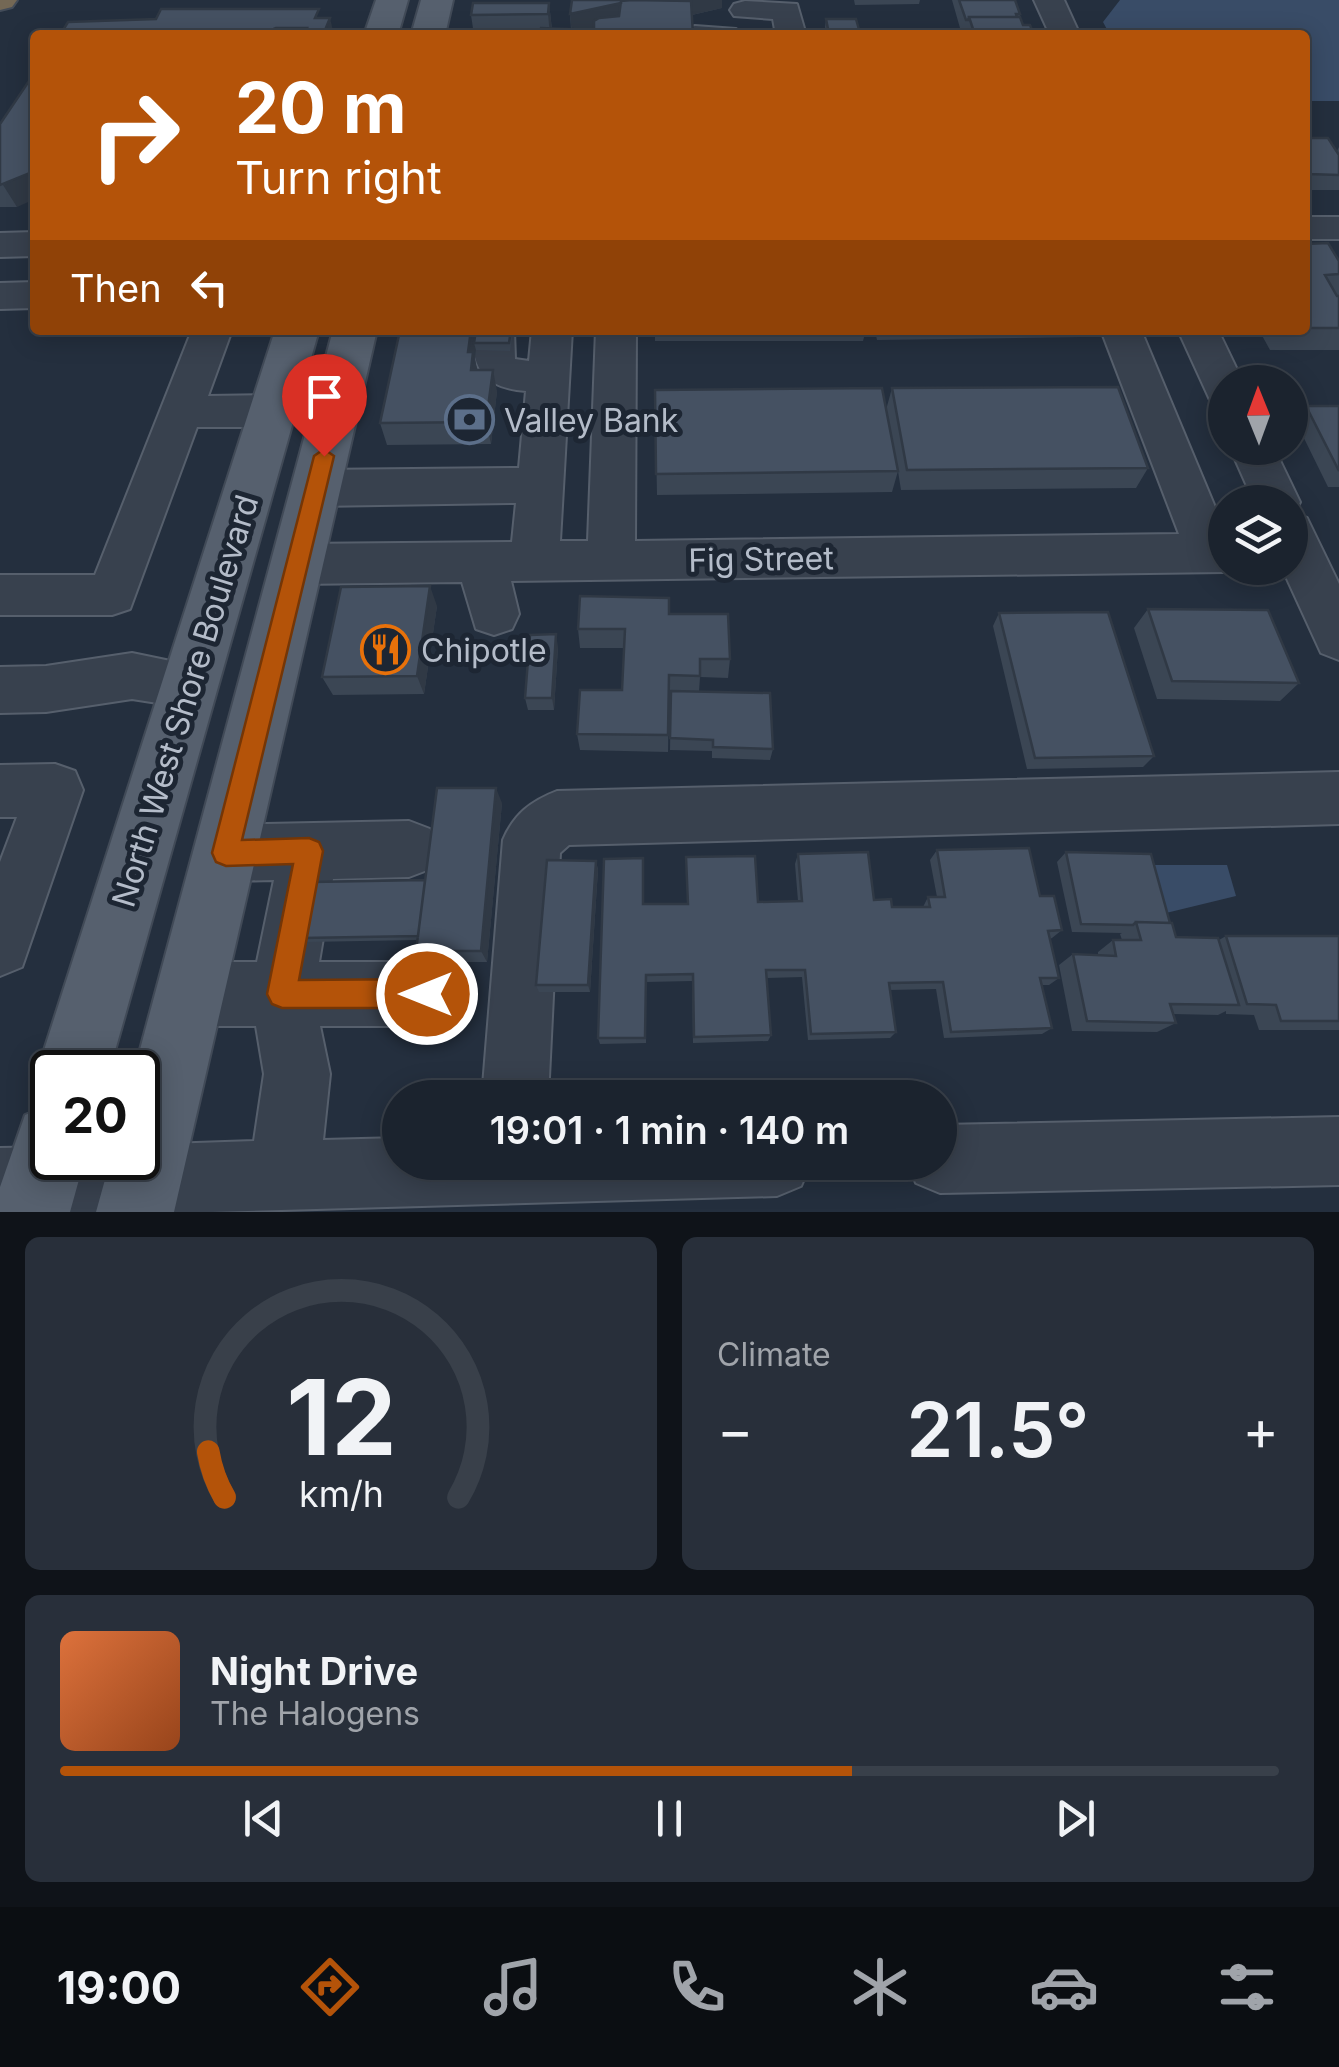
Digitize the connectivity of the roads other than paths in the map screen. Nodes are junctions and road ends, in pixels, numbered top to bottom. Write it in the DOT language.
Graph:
graph roads {
  1 [pos="392,0"];
  2 [pos="437,0"];
  3 [pos="1049,0"];
  4 [pos="745,15"];
  5 [pos="383,30"];
  6 [pos="429,30"];
  7 [pos="790,30"];
  8 [pos="1063,30"];
  9 [pos="1,222"];
  10 [pos="1310,228"];
  11 [pos="1339,228"];
  12 [pos="30,241"];
  13 [pos="30,295"];
  14 [pos="0,296"];
  15 [pos="210,335"];
  16 [pos="296,335"];
  17 [pos="354,335"];
  18 [pos="493,335"];
  19 [pos="552,335"];
  20 [pos="616,335"];
  21 [pos="1123,335"];
  22 [pos="1200,335"];
  23 [pos="1214,365"];
  24 [pos="549,376"];
  25 [pos="273,411"];
  26 [pos="182,412"];
  27 [pos="541,485"];
  28 [pos="316,488"];
  29 [pos="1208,530"];
  30 [pos="1208,553"];
  31 [pos="1308,554"];
  32 [pos="612,560"];
  33 [pos="535,561"];
  34 [pos="482,562"];
  35 [pos="297,564"];
  36 [pos="4,604"];
  37 [pos="494,614"];
  38 [pos="1339,638"];
  39 [pos="190,685"];
  40 [pos="0,690"];
  41 [pos="0,791"];
  42 [pos="1339,798"];
  43 [pos="409,849"];
  44 [pos="309,851"];
  45 [pos="226,853"];
  46 [pos="5,914"];
  47 [pos="190,994"];
  48 [pos="282,994"];
  49 [pos="427,994"];
  50 [pos="81,1050"];
  51 [pos="516,1080"];
  52 [pos="1339,1151"];
  53 [pos="957,1159"];
  54 [pos="284,1174"];
  55 [pos="31,1180"];
  56 [pos="437,1180"];
  57 [pos="383,1191"];
  58 [pos="139,1195"];
  1 -- 5 [label="main road"];
  2 -- 6 [label="main road"];
  3 -- 8 [label="street"];
  4 -- 7 [label="street"];
  9 -- 12 [label="street"];
  10 -- 11 [label="street"];
  13 -- 14 [label="street"];
  15 -- 26 [label="street"];
  16 -- 25 [label="main road, North West Shore Boulevard"];
  17 -- 28 [label="main road"];
  18 -- 24 [label="street"];
  19 -- 24 [label="street"];
  20 -- 32 [label="street"];
  21 -- 29 [label="street"];
  22 -- 23 [label="street"];
  24 -- 27 [label="street"];
  25 -- 26 [label="street"];
  25 -- 39 [label="main road, North West Shore Boulevard"];
  26 -- 36 [label="street"];
  27 -- 28 [label="street"];
  27 -- 33 [label="street"];
  28 -- 35 [label="main road"];
  30 -- 32 [label="street, Fig Street"];
  31 -- 38 [label="street"];
  32 -- 33 [label="street, Fig Street"];
  33 -- 34 [label="street, Fig Street"];
  34 -- 35 [label="street, Fig Street"];
  34 -- 37 [label="street"];
  35 -- 45 [label="main road"];
  39 -- 40 [label="street"];
  39 -- 50 [label="main road, North West Shore Boulevard"];
  41 -- 46 [label="street"];
  42 -- 51 [label="street"];
  43 -- 44 [label="street"];
  44 -- 45 [label="street"];
  44 -- 48 [label="street"];
  45 -- 47 [label="main road"];
  47 -- 48 [label="street"];
  47 -- 58 [label="main road"];
  48 -- 49 [label="street"];
  48 -- 54 [label="street"];
  52 -- 53 [label="street"];
  54 -- 57 [label="street"];
  54 -- 58 [label="street"];
  55 -- 58 [label="street"];
  56 -- 57 [label="street"];
}
